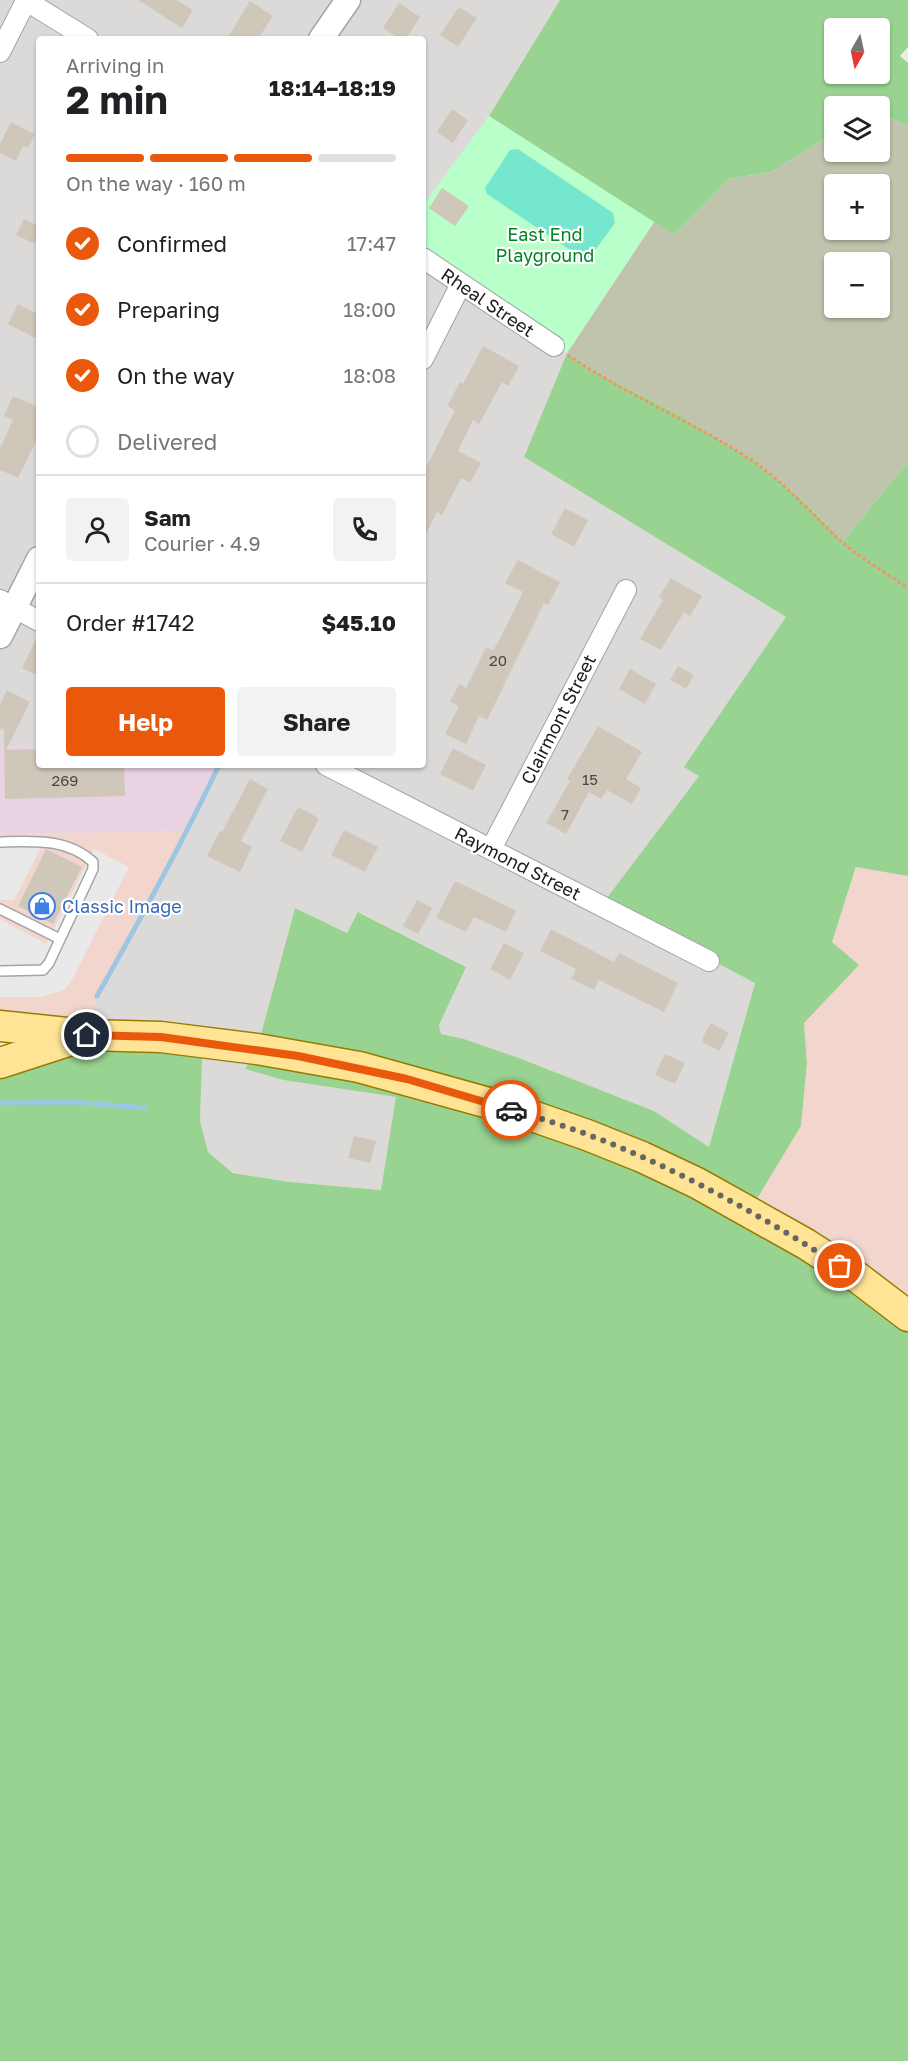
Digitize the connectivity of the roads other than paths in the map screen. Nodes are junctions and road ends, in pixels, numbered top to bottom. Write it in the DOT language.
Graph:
graph roads {
  1 [pos="26,0"];
  2 [pos="348,0"];
  3 [pos="83,36"];
  4 [pos="323,36"];
  5 [pos="0,52"];
  6 [pos="426,260"];
  7 [pos="461,284"];
  8 [pos="554,346"];
  9 [pos="426,354"];
  10 [pos="36,563"];
  11 [pos="626,590"];
  12 [pos="7,604"];
  13 [pos="36,619"];
  14 [pos="0,636"];
  15 [pos="332,768"];
  16 [pos="0,842"];
  17 [pos="491,849"];
  18 [pos="0,909"];
  19 [pos="60,939"];
  20 [pos="710,961"];
  21 [pos="0,971"];
  22 [pos="0,1026"];
  23 [pos="87,1035"];
  24 [pos="0,1063"];
  25 [pos="908,1316"];
  1 -- 3 [label="street"];
  1 -- 5 [label="street"];
  2 -- 4 [label="street"];
  6 -- 7 [label="street, Rheal Street"];
  7 -- 8 [label="street, Rheal Street"];
  7 -- 9 [label="street"];
  10 -- 12 [label="street"];
  11 -- 17 [label="street, Clairmont Street"];
  12 -- 13 [label="street"];
  12 -- 14 [label="street"];
  15 -- 17 [label="street, Raymond Street"];
  16 -- 19 [label="lane"];
  17 -- 20 [label="street, Raymond Street"];
  18 -- 19 [label="lane"];
  19 -- 21 [label="lane"];
  22 -- 23 [label="main road"];
  23 -- 24 [label="main road"];
  23 -- 25 [label="main road"];
}
